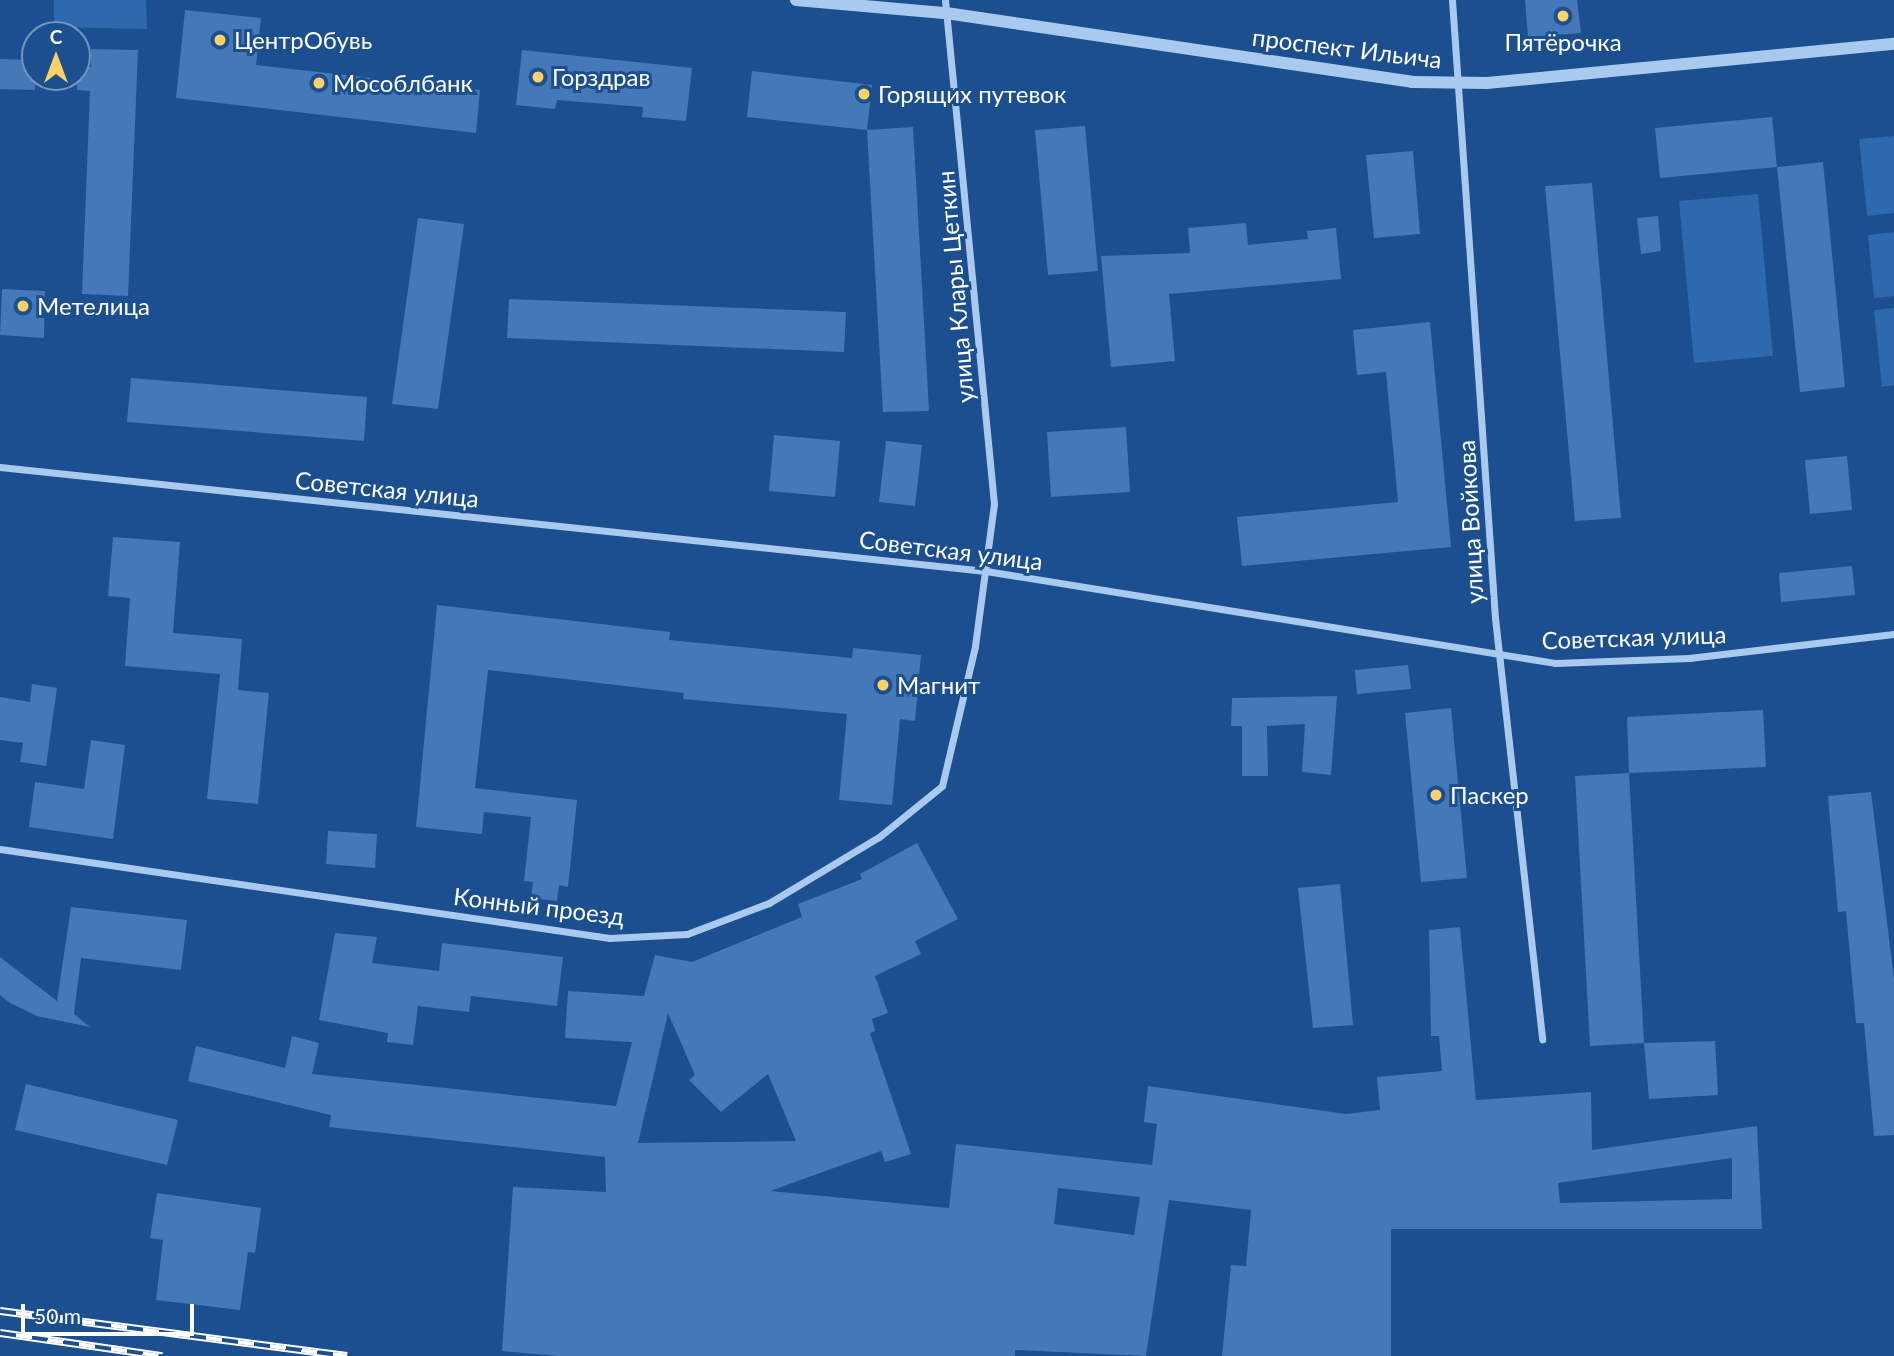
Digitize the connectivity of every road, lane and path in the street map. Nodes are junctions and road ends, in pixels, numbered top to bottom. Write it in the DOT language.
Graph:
graph roads {
  1 [pos="796,0"];
  2 [pos="1452,0"];
  3 [pos="946,7"];
  4 [pos="1894,44"];
  5 [pos="1458,82"];
  6 [pos="0,467"];
  7 [pos="986,572"];
  8 [pos="1894,634"];
  9 [pos="1501,655"];
  10 [pos="0,849"];
  11 [pos="1542,1039"];
  1 -- 3 [label="street, проспект Ильича"];
  2 -- 5 [label="street, улица Войкова"];
  3 -- 5 [label="street, проспект Ильича"];
  3 -- 7 [label="street, улица Клары Цеткин"];
  4 -- 5 [label="street, проспект Ильича"];
  5 -- 9 [label="street, улица Войкова"];
  6 -- 7 [label="street, Советская улица"];
  7 -- 9 [label="street, Советская улица"];
  7 -- 10 [label="street, Конный проезд"];
  8 -- 9 [label="street, Советская улица"];
  9 -- 11 [label="street, улица Войкова"];
}
